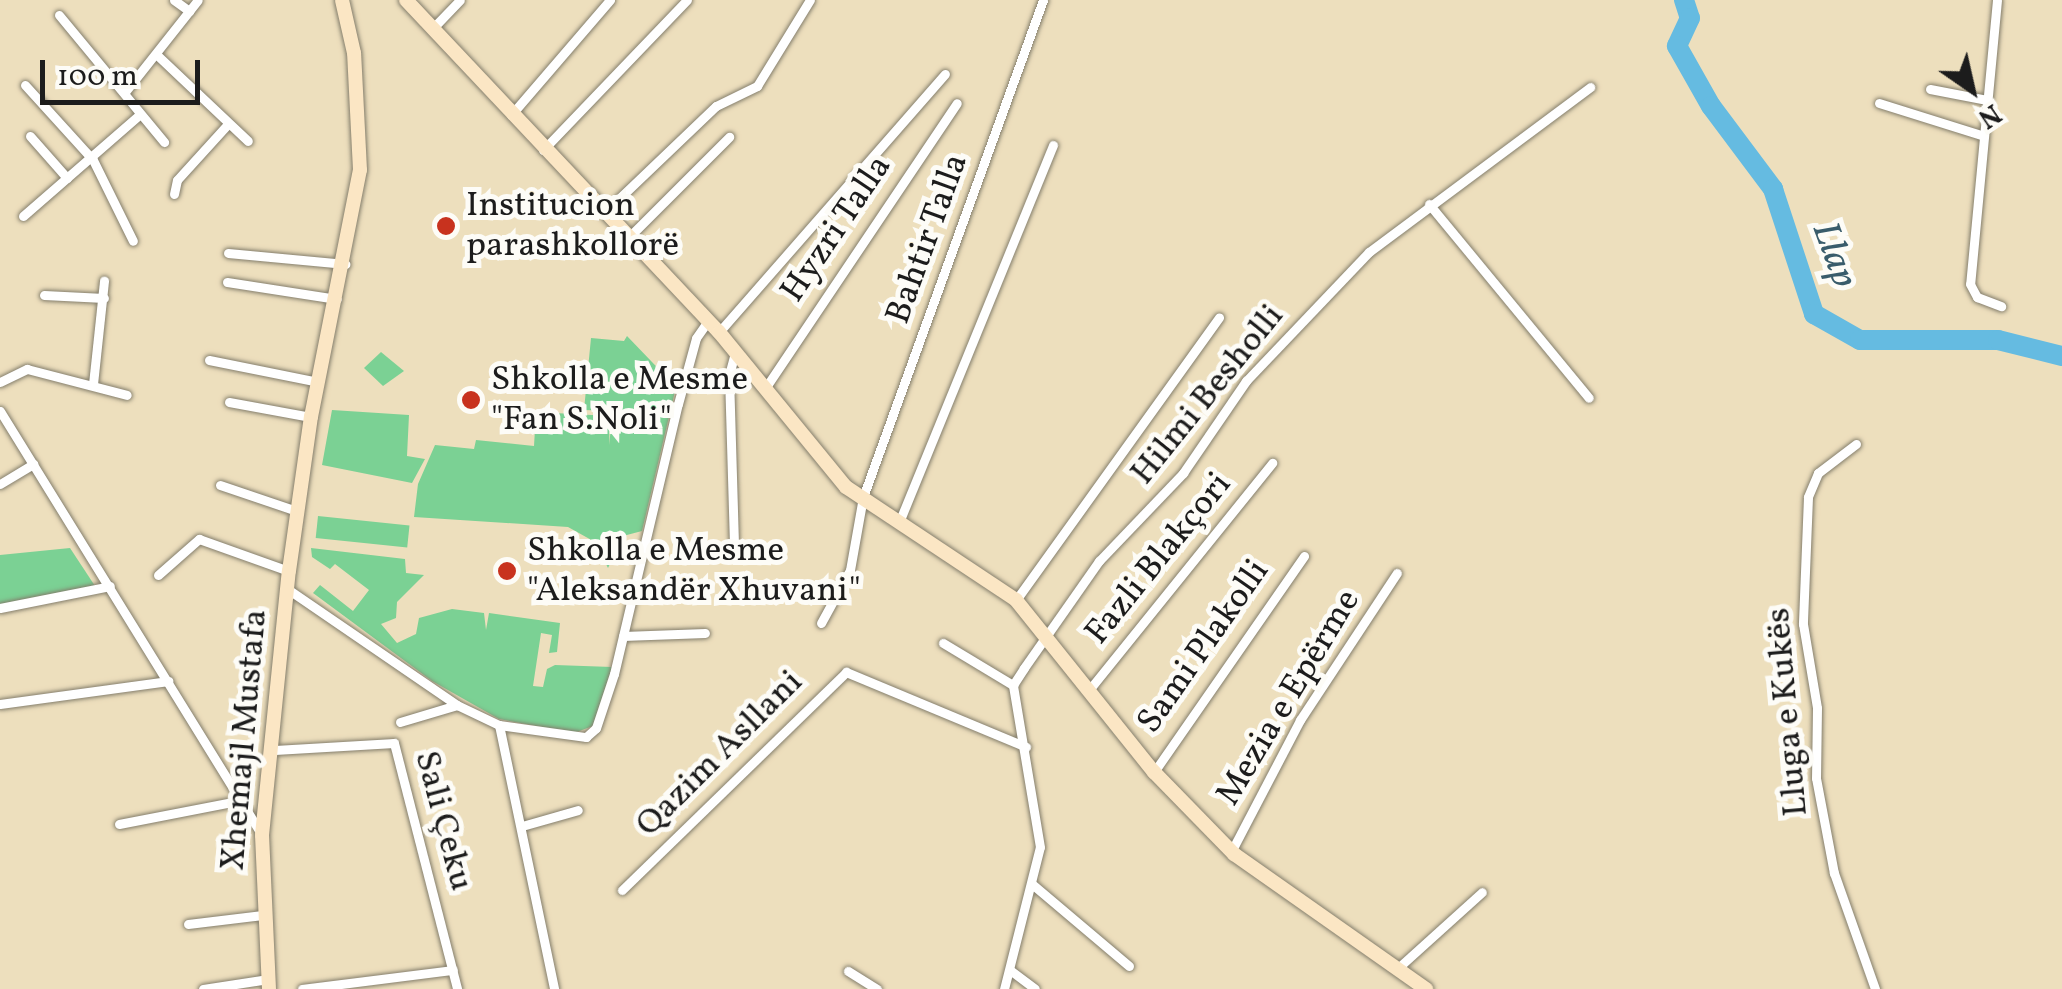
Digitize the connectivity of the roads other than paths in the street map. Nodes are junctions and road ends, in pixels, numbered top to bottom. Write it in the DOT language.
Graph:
graph roads {
  1 [pos="174,0"];
  2 [pos="198,0"];
  3 [pos="342,0"];
  4 [pos="406,0"];
  5 [pos="460,0"];
  6 [pos="610,0"];
  7 [pos="688,0"];
  8 [pos="810,0"];
  9 [pos="1044,0"];
  10 [pos="1997,0"];
  11 [pos="189,11"];
  12 [pos="60,15"];
  13 [pos="430,31"];
  14 [pos="157,55"];
  15 [pos="945,74"];
  16 [pos="24,84"];
  17 [pos="1590,86"];
  18 [pos="1930,89"];
  19 [pos="125,92"];
  20 [pos="1987,100"];
  21 [pos="958,103"];
  22 [pos="1879,104"];
  23 [pos="139,115"];
  24 [pos="510,116"];
  25 [pos="228,124"];
  26 [pos="1981,135"];
  27 [pos="30,136"];
  28 [pos="729,137"];
  29 [pos="248,141"];
  30 [pos="164,142"];
  31 [pos="1053,145"];
  32 [pos="544,150"];
  33 [pos="92,160"];
  34 [pos="67,178"];
  35 [pos="174,194"];
  36 [pos="1429,204"];
  37 [pos="606,211"];
  38 [pos="23,216"];
  39 [pos="631,236"];
  40 [pos="132,241"];
  41 [pos="228,252"];
  42 [pos="345,264"];
  43 [pos="104,281"];
  44 [pos="227,282"];
  45 [pos="44,295"];
  46 [pos="104,298"];
  47 [pos="337,299"];
  48 [pos="2002,306"];
  49 [pos="1219,317"];
  50 [pos="714,327"];
  51 [pos="735,352"];
  52 [pos="209,360"];
  53 [pos="0,382"];
  54 [pos="318,382"];
  55 [pos="93,384"];
  56 [pos="766,388"];
  57 [pos="127,396"];
  58 [pos="1588,398"];
  59 [pos="229,402"];
  60 [pos="0,411"];
  61 [pos="311,416"];
  62 [pos="1856,444"];
  63 [pos="1272,462"];
  64 [pos="33,464"];
  65 [pos="0,484"];
  66 [pos="220,485"];
  67 [pos="863,497"];
  68 [pos="297,510"];
  69 [pos="900,520"];
  70 [pos="734,544"];
  71 [pos="1304,556"];
  72 [pos="289,570"];
  73 [pos="1397,574"];
  74 [pos="158,576"];
  75 [pos="110,586"];
  76 [pos="289,590"];
  77 [pos="1016,600"];
  78 [pos="0,608"];
  79 [pos="820,623"];
  80 [pos="704,633"];
  81 [pos="623,636"];
  82 [pos="1047,636"];
  83 [pos="943,644"];
  84 [pos="168,681"];
  85 [pos="1013,685"];
  86 [pos="1088,690"];
  87 [pos="0,704"];
  88 [pos="457,705"];
  89 [pos="400,722"];
  90 [pos="499,725"];
  91 [pos="1026,747"];
  92 [pos="275,750"];
  93 [pos="1154,772"];
  94 [pos="238,801"];
  95 [pos="578,810"];
  96 [pos="119,824"];
  97 [pos="522,826"];
  98 [pos="262,836"];
  99 [pos="1232,852"];
  100 [pos="1032,884"];
  101 [pos="622,890"];
  102 [pos="1482,892"];
  103 [pos="262,915"];
  104 [pos="188,924"];
  105 [pos="1129,966"];
  106 [pos="1398,968"];
  107 [pos="453,970"];
  108 [pos="1010,970"];
  109 [pos="848,972"];
  110 [pos="268,984"];
  111 [pos="204,989"];
  112 [pos="302,989"];
  113 [pos="456,989"];
  114 [pos="554,989"];
  115 [pos="877,989"];
  116 [pos="1004,989"];
  117 [pos="1035,989"];
  118 [pos="1426,989"];
  119 [pos="1874,989"];
  1 -- 11 [label="street"];
  2 -- 11 [label="street"];
  3 -- 42 [label="street, Xhemajl Mustafa"];
  4 -- 13 [label="street"];
  5 -- 13 [label="street"];
  6 -- 24 [label="street"];
  7 -- 32 [label="street"];
  8 -- 37 [label="street"];
  9 -- 67 [label="street, Bahtir Talla"];
  10 -- 20 [label="street"];
  11 -- 14 [label="street"];
  12 -- 19 [label="street"];
  13 -- 24 [label="street"];
  14 -- 19 [label="street"];
  14 -- 25 [label="street"];
  15 -- 50 [label="street"];
  16 -- 33 [label="street"];
  17 -- 36 [label="street, Hilmi Besholli"];
  18 -- 20 [label="street"];
  19 -- 23 [label="street"];
  20 -- 26 [label="street"];
  21 -- 56 [label="street, Hyzri Talla"];
  22 -- 26 [label="street"];
  23 -- 30 [label="street"];
  23 -- 33 [label="street"];
  24 -- 32 [label="street"];
  25 -- 29 [label="street"];
  25 -- 35 [label="street"];
  26 -- 48 [label="street"];
  27 -- 34 [label="street"];
  28 -- 39 [label="street"];
  31 -- 69 [label="street"];
  32 -- 37 [label="street"];
  33 -- 34 [label="street"];
  33 -- 40 [label="street"];
  34 -- 38 [label="street"];
  36 -- 58 [label="street"];
  36 -- 82 [label="street, Hilmi Besholli"];
  37 -- 39 [label="street"];
  39 -- 50 [label="street"];
  41 -- 42 [label="street"];
  42 -- 47 [label="street, Xhemajl Mustafa"];
  43 -- 46 [label="street"];
  44 -- 47 [label="street"];
  45 -- 46 [label="street"];
  46 -- 55 [label="street"];
  47 -- 54 [label="street, Xhemajl Mustafa"];
  49 -- 77 [label="street"];
  50 -- 51 [label="street"];
  50 -- 81 [label="street"];
  51 -- 56 [label="street"];
  51 -- 70 [label="street"];
  52 -- 54 [label="street"];
  53 -- 55 [label="street"];
  54 -- 61 [label="street, Xhemajl Mustafa"];
  55 -- 57 [label="street"];
  56 -- 67 [label="street"];
  59 -- 61 [label="street"];
  60 -- 64 [label="street"];
  61 -- 68 [label="street, Xhemajl Mustafa"];
  62 -- 119 [label="street, Lluga e Kukës"];
  63 -- 86 [label="street, Fazli Blakçori"];
  64 -- 65 [label="street"];
  64 -- 75 [label="street"];
  66 -- 68 [label="street"];
  67 -- 69 [label="street"];
  67 -- 79 [label="street"];
  68 -- 72 [label="street, Xhemajl Mustafa"];
  69 -- 77 [label="street"];
  71 -- 93 [label="street, Sami Plakolli"];
  72 -- 74 [label="street, Xhemajl Mustafa"];
  72 -- 76 [label="street, Xhemajl Mustafa"];
  73 -- 99 [label="street, Mezia e Epërme"];
  75 -- 78 [label="street"];
  75 -- 84 [label="street"];
  76 -- 88 [label="street"];
  76 -- 92 [label="street, Xhemajl Mustafa"];
  77 -- 82 [label="street"];
  80 -- 81 [label="street"];
  81 -- 90 [label="street"];
  82 -- 85 [label="street, Hilmi Besholli"];
  82 -- 86 [label="street, Sami Plakolli"];
  83 -- 85 [label="street"];
  84 -- 87 [label="street"];
  84 -- 94 [label="street"];
  85 -- 91 [label="street"];
  86 -- 93 [label="street, Sami Plakolli"];
  88 -- 89 [label="street"];
  88 -- 90 [label="street"];
  90 -- 97 [label="street"];
  91 -- 100 [label="street"];
  91 -- 101 [label="street, Qazim Asllani"];
  92 -- 98 [label="street, Xhemajl Mustafa"];
  92 -- 107 [label="street, Sali Çeku"];
  93 -- 99 [label="street, Sami Plakolli"];
  94 -- 96 [label="street"];
  94 -- 98 [label="street"];
  95 -- 97 [label="street"];
  97 -- 114 [label="street"];
  98 -- 103 [label="street, Xhemajl Mustafa"];
  99 -- 106 [label="street, Sami Plakolli"];
  100 -- 105 [label="street"];
  100 -- 108 [label="street"];
  102 -- 106 [label="street"];
  103 -- 104 [label="street, Xhemajl Mustafa"];
  103 -- 110 [label="street, Xhemajl Mustafa"];
  106 -- 118 [label="street, Sami Plakolli"];
  107 -- 112 [label="street"];
  107 -- 113 [label="street, Sali Çeku"];
  108 -- 116 [label="street"];
  108 -- 117 [label="street"];
  109 -- 115 [label="street"];
  110 -- 111 [label="street"];
}
